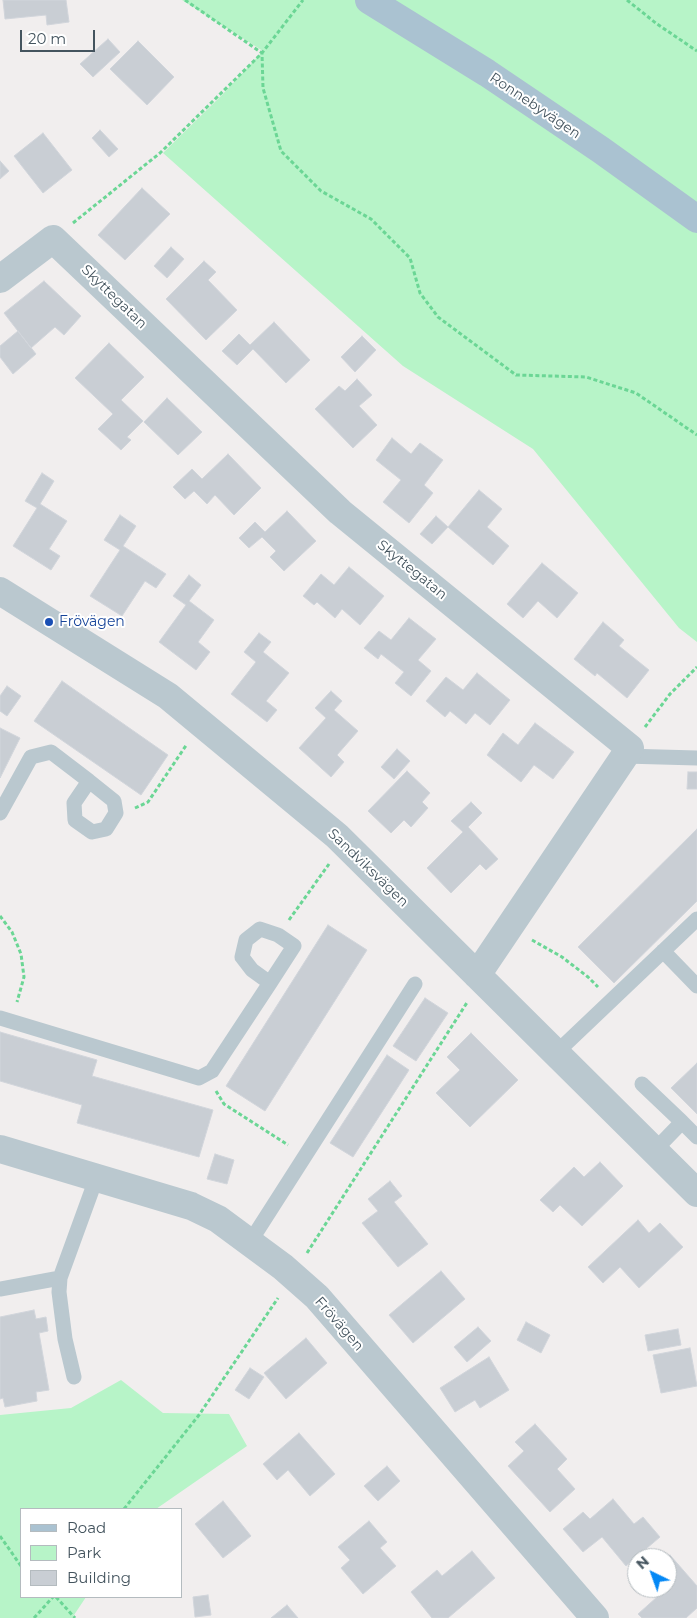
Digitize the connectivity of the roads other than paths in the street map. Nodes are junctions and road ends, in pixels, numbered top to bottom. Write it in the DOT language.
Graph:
graph roads {
  1 [pos="369,0"];
  2 [pos="697,219"];
  3 [pos="0,279"];
  4 [pos="0,591"];
  5 [pos="627,752"];
  6 [pos="697,758"];
  7 [pos="89,781"];
  8 [pos="0,813"];
  9 [pos="697,918"];
  10 [pos="663,951"];
  11 [pos="479,977"];
  12 [pos="270,983"];
  13 [pos="415,984"];
  14 [pos="697,986"];
  15 [pos="5,1020"];
  16 [pos="556,1054"];
  17 [pos="642,1084"];
  18 [pos="682,1122"];
  19 [pos="697,1137"];
  20 [pos="0,1149"];
  21 [pos="654,1151"];
  22 [pos="96,1179"];
  23 [pos="697,1193"];
  24 [pos="250,1242"];
  25 [pos="60,1278"];
  26 [pos="0,1289"];
  27 [pos="74,1377"];
  28 [pos="595,1618"];
  1 -- 2 [label="main road, Ronnebyvägen"];
  3 -- 5 [label="street, Skyttegatan"];
  4 -- 11 [label="street, Sandviksvägen"];
  5 -- 6 [label="lane"];
  5 -- 11 [label="street"];
  7 -- 7 [label="lane"];
  7 -- 8 [label="lane"];
  9 -- 10 [label="lane"];
  10 -- 14 [label="lane"];
  10 -- 16 [label="lane"];
  11 -- 16 [label="street, Sandviksvägen"];
  12 -- 12 [label="lane"];
  12 -- 15 [label="lane"];
  13 -- 24 [label="lane"];
  16 -- 21 [label="street, Sandviksvägen"];
  17 -- 18 [label="lane"];
  18 -- 19 [label="lane"];
  18 -- 21 [label="lane"];
  20 -- 22 [label="street, Frövägen"];
  21 -- 23 [label="street, Sandviksvägen"];
  22 -- 24 [label="street, Frövägen"];
  22 -- 25 [label="lane"];
  24 -- 28 [label="street, Frövägen"];
  25 -- 26 [label="lane"];
  25 -- 27 [label="lane"];
}
